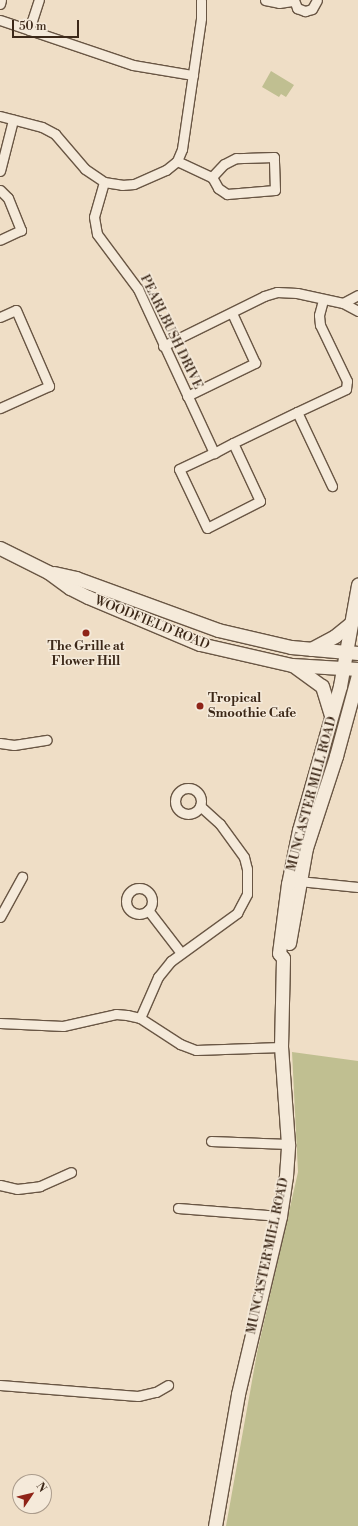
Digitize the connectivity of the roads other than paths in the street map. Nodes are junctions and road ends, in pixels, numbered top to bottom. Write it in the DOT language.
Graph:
graph roads {
  1 [pos="1,0"];
  2 [pos="39,0"];
  3 [pos="201,0"];
  4 [pos="265,0"];
  5 [pos="317,0"];
  6 [pos="294,1"];
  7 [pos="0,4"];
  8 [pos="0,20"];
  9 [pos="29,30"];
  10 [pos="193,75"];
  11 [pos="0,116"];
  12 [pos="13,120"];
  13 [pos="178,161"];
  14 [pos="0,171"];
  15 [pos="212,177"];
  16 [pos="104,182"];
  17 [pos="0,190"];
  18 [pos="0,240"];
  19 [pos="358,295"];
  20 [pos="323,300"];
  21 [pos="343,303"];
  22 [pos="358,311"];
  23 [pos="232,313"];
  24 [pos="0,318"];
  25 [pos="163,346"];
  26 [pos="187,396"];
  27 [pos="0,408"];
  28 [pos="297,412"];
  29 [pos="233,443"];
  30 [pos="214,453"];
  31 [pos="332,486"];
  32 [pos="0,548"];
  33 [pos="48,572"];
  34 [pos="358,585"];
  35 [pos="351,623"];
  36 [pos="311,649"];
  37 [pos="352,653"];
  38 [pos="292,665"];
  39 [pos="343,668"];
  40 [pos="358,669"];
  41 [pos="358,675"];
  42 [pos="355,700"];
  43 [pos="332,719"];
  44 [pos="47,740"];
  45 [pos="0,743"];
  46 [pos="200,806"];
  47 [pos="22,877"];
  48 [pos="299,881"];
  49 [pos="358,887"];
  50 [pos="148,910"];
  51 [pos="0,917"];
  52 [pos="181,953"];
  53 [pos="283,958"];
  54 [pos="140,1018"];
  55 [pos="0,1024"];
  56 [pos="281,1047"];
  57 [pos="211,1140"];
  58 [pos="288,1144"];
  59 [pos="71,1172"];
  60 [pos="0,1185"];
  61 [pos="178,1208"];
  62 [pos="280,1216"];
  63 [pos="0,1385"];
  64 [pos="168,1385"];
  65 [pos="215,1526"];
  1 -- 7 [label="street"];
  2 -- 9 [label="street"];
  3 -- 10 [label="street"];
  4 -- 6 [label="street"];
  5 -- 6 [label="street"];
  8 -- 9 [label="street"];
  9 -- 10 [label="street"];
  10 -- 13 [label="street"];
  11 -- 12 [label="street"];
  12 -- 14 [label="street"];
  12 -- 16 [label="street"];
  13 -- 15 [label="street"];
  13 -- 16 [label="street"];
  15 -- 15 [label="street"];
  16 -- 25 [label="street, PEARLBUSH DRIVE"];
  17 -- 18 [label="street"];
  19 -- 21 [label="street"];
  20 -- 21 [label="street"];
  20 -- 23 [label="street"];
  20 -- 28 [label="street"];
  21 -- 22 [label="street"];
  23 -- 25 [label="street"];
  23 -- 26 [label="street"];
  24 -- 27 [label="street"];
  25 -- 26 [label="street, PEARLBUSH DRIVE"];
  26 -- 30 [label="street, PEARLBUSH DRIVE"];
  28 -- 29 [label="street"];
  28 -- 31 [label="street"];
  29 -- 30 [label="street"];
  29 -- 30 [label="street"];
  32 -- 33 [label="main road, WOODFIELD ROAD"];
  33 -- 36 [label="main road, WOODFIELD ROAD"];
  33 -- 38 [label="main road, WOODFIELD ROAD"];
  34 -- 35 [label="main road, MUNCASTER MILL ROAD"];
  35 -- 36 [label="main road"];
  35 -- 37 [label="main road, MUNCASTER MILL ROAD"];
  36 -- 37 [label="main road, WOODFIELD ROAD"];
  37 -- 39 [label="main road, MUNCASTER MILL ROAD"];
  38 -- 39 [label="main road, WOODFIELD ROAD"];
  38 -- 43 [label="main road"];
  39 -- 40 [label="main road, WOODFIELD ROAD"];
  39 -- 43 [label="main road, MUNCASTER MILL ROAD"];
  41 -- 42 [label="main road, MUNCASTER MILL ROAD"];
  42 -- 48 [label="main road, MUNCASTER MILL ROAD"];
  43 -- 53 [label="main road, MUNCASTER MILL ROAD"];
  44 -- 45 [label="street"];
  46 -- 52 [label="street"];
  47 -- 51 [label="street"];
  48 -- 49 [label="street"];
  48 -- 53 [label="main road, MUNCASTER MILL ROAD"];
  50 -- 52 [label="street"];
  52 -- 54 [label="street"];
  53 -- 56 [label="main road, MUNCASTER MILL ROAD"];
  54 -- 55 [label="street"];
  54 -- 56 [label="street"];
  56 -- 58 [label="main road, MUNCASTER MILL ROAD"];
  57 -- 58 [label="street"];
  58 -- 62 [label="main road, MUNCASTER MILL ROAD"];
  59 -- 60 [label="street"];
  61 -- 62 [label="street"];
  62 -- 65 [label="main road, MUNCASTER MILL ROAD"];
  63 -- 64 [label="street"];
}
